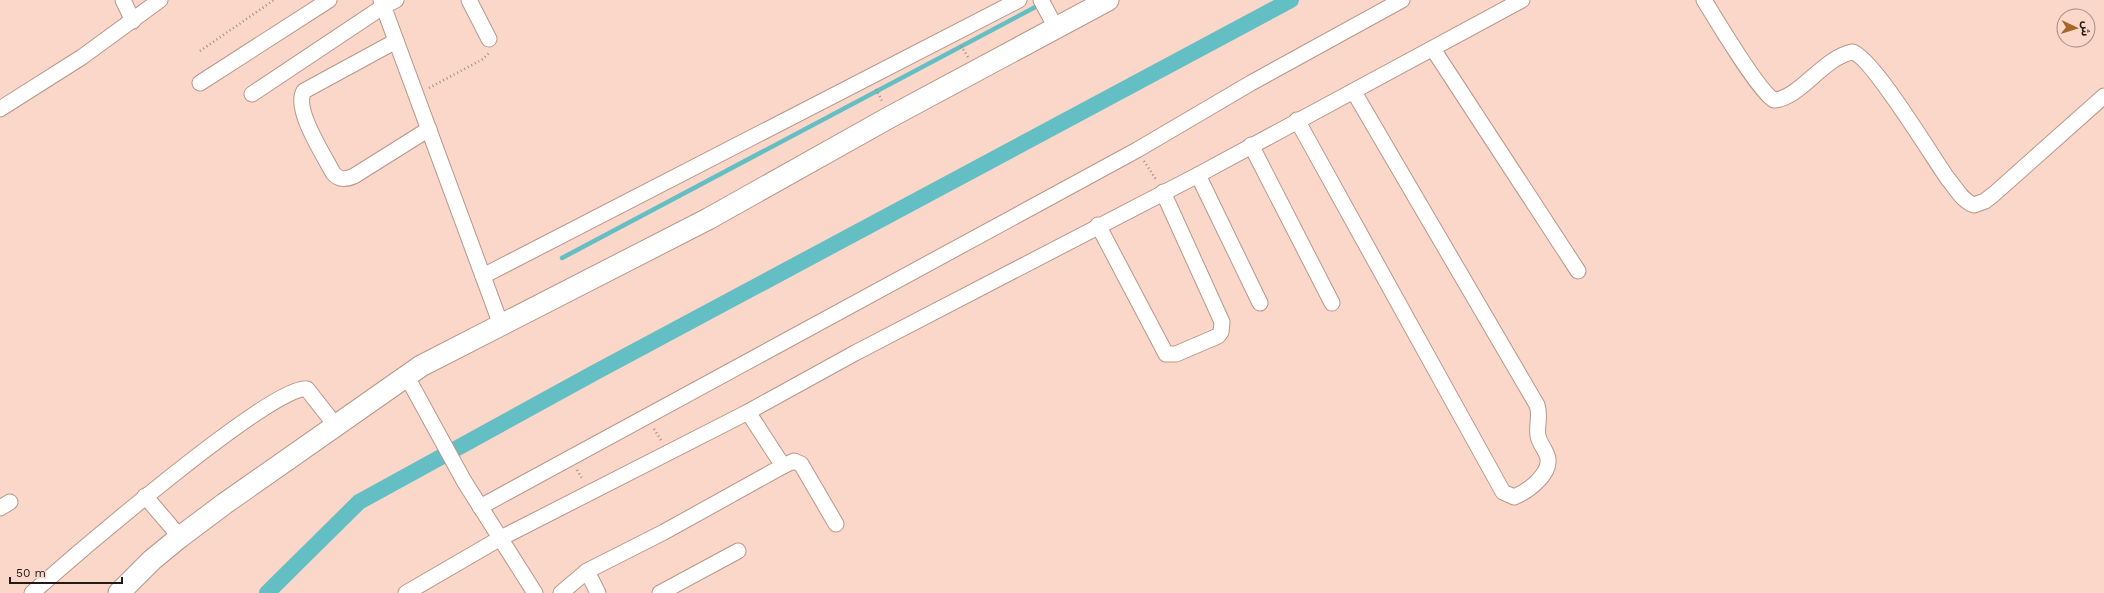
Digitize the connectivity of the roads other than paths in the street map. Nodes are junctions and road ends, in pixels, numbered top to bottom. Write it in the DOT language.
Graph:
graph roads {
  1 [pos="123,0"];
  2 [pos="160,0"];
  3 [pos="329,0"];
  4 [pos="469,0"];
  5 [pos="1019,0"];
  6 [pos="1040,0"];
  7 [pos="1108,0"];
  8 [pos="1402,0"];
  9 [pos="1522,0"];
  10 [pos="1704,0"];
  11 [pos="387,2"];
  12 [pos="133,20"];
  13 [pos="1056,28"];
  14 [pos="489,39"];
  15 [pos="396,41"];
  16 [pos="1433,49"];
  17 [pos="200,83"];
  18 [pos="1354,92"];
  19 [pos="252,94"];
  20 [pos="2104,96"];
  21 [pos="0,109"];
  22 [pos="1297,120"];
  23 [pos="429,129"];
  24 [pos="1251,145"];
  25 [pos="1198,175"];
  26 [pos="1161,188"];
  27 [pos="1098,225"];
  28 [pos="1578,271"];
  29 [pos="483,276"];
  30 [pos="1260,303"];
  31 [pos="1332,303"];
  32 [pos="501,325"];
  33 [pos="406,375"];
  34 [pos="748,412"];
  35 [pos="336,426"];
  36 [pos="783,466"];
  37 [pos="145,496"];
  38 [pos="480,507"];
  39 [pos="836,524"];
  40 [pos="180,537"];
  41 [pos="499,539"];
  42 [pos="738,551"];
  43 [pos="587,571"];
  44 [pos="32,593"];
  45 [pos="119,593"];
  46 [pos="406,593"];
  47 [pos="535,593"];
  48 [pos="561,593"];
  49 [pos="598,593"];
  50 [pos="660,593"];
  1 -- 12 [label="street"];
  2 -- 12 [label="street"];
  3 -- 17 [label="street"];
  4 -- 14 [label="street"];
  5 -- 29 [label="street"];
  6 -- 13 [label="street"];
  7 -- 13 [label="street"];
  8 -- 38 [label="street"];
  9 -- 16 [label="street"];
  10 -- 20 [label="street"];
  11 -- 15 [label="street"];
  11 -- 19 [label="street"];
  12 -- 21 [label="street"];
  13 -- 32 [label="street"];
  15 -- 23 [label="street"];
  15 -- 23 [label="street"];
  16 -- 18 [label="street"];
  16 -- 28 [label="street"];
  18 -- 22 [label="street"];
  18 -- 22 [label="street"];
  22 -- 24 [label="street"];
  23 -- 29 [label="street"];
  24 -- 25 [label="street"];
  24 -- 31 [label="street"];
  25 -- 26 [label="street"];
  25 -- 30 [label="street"];
  26 -- 27 [label="street"];
  26 -- 27 [label="street"];
  27 -- 34 [label="street"];
  29 -- 32 [label="street"];
  32 -- 33 [label="street"];
  33 -- 35 [label="street"];
  33 -- 38 [label="street"];
  34 -- 36 [label="street"];
  34 -- 41 [label="street"];
  35 -- 37 [label="street"];
  35 -- 40 [label="street"];
  36 -- 39 [label="street"];
  36 -- 43 [label="street"];
  37 -- 40 [label="street"];
  37 -- 44 [label="street"];
  38 -- 41 [label="street"];
  40 -- 45 [label="street"];
  41 -- 46 [label="street"];
  41 -- 47 [label="street"];
  42 -- 50 [label="street"];
  43 -- 48 [label="street"];
  43 -- 49 [label="street"];
}
